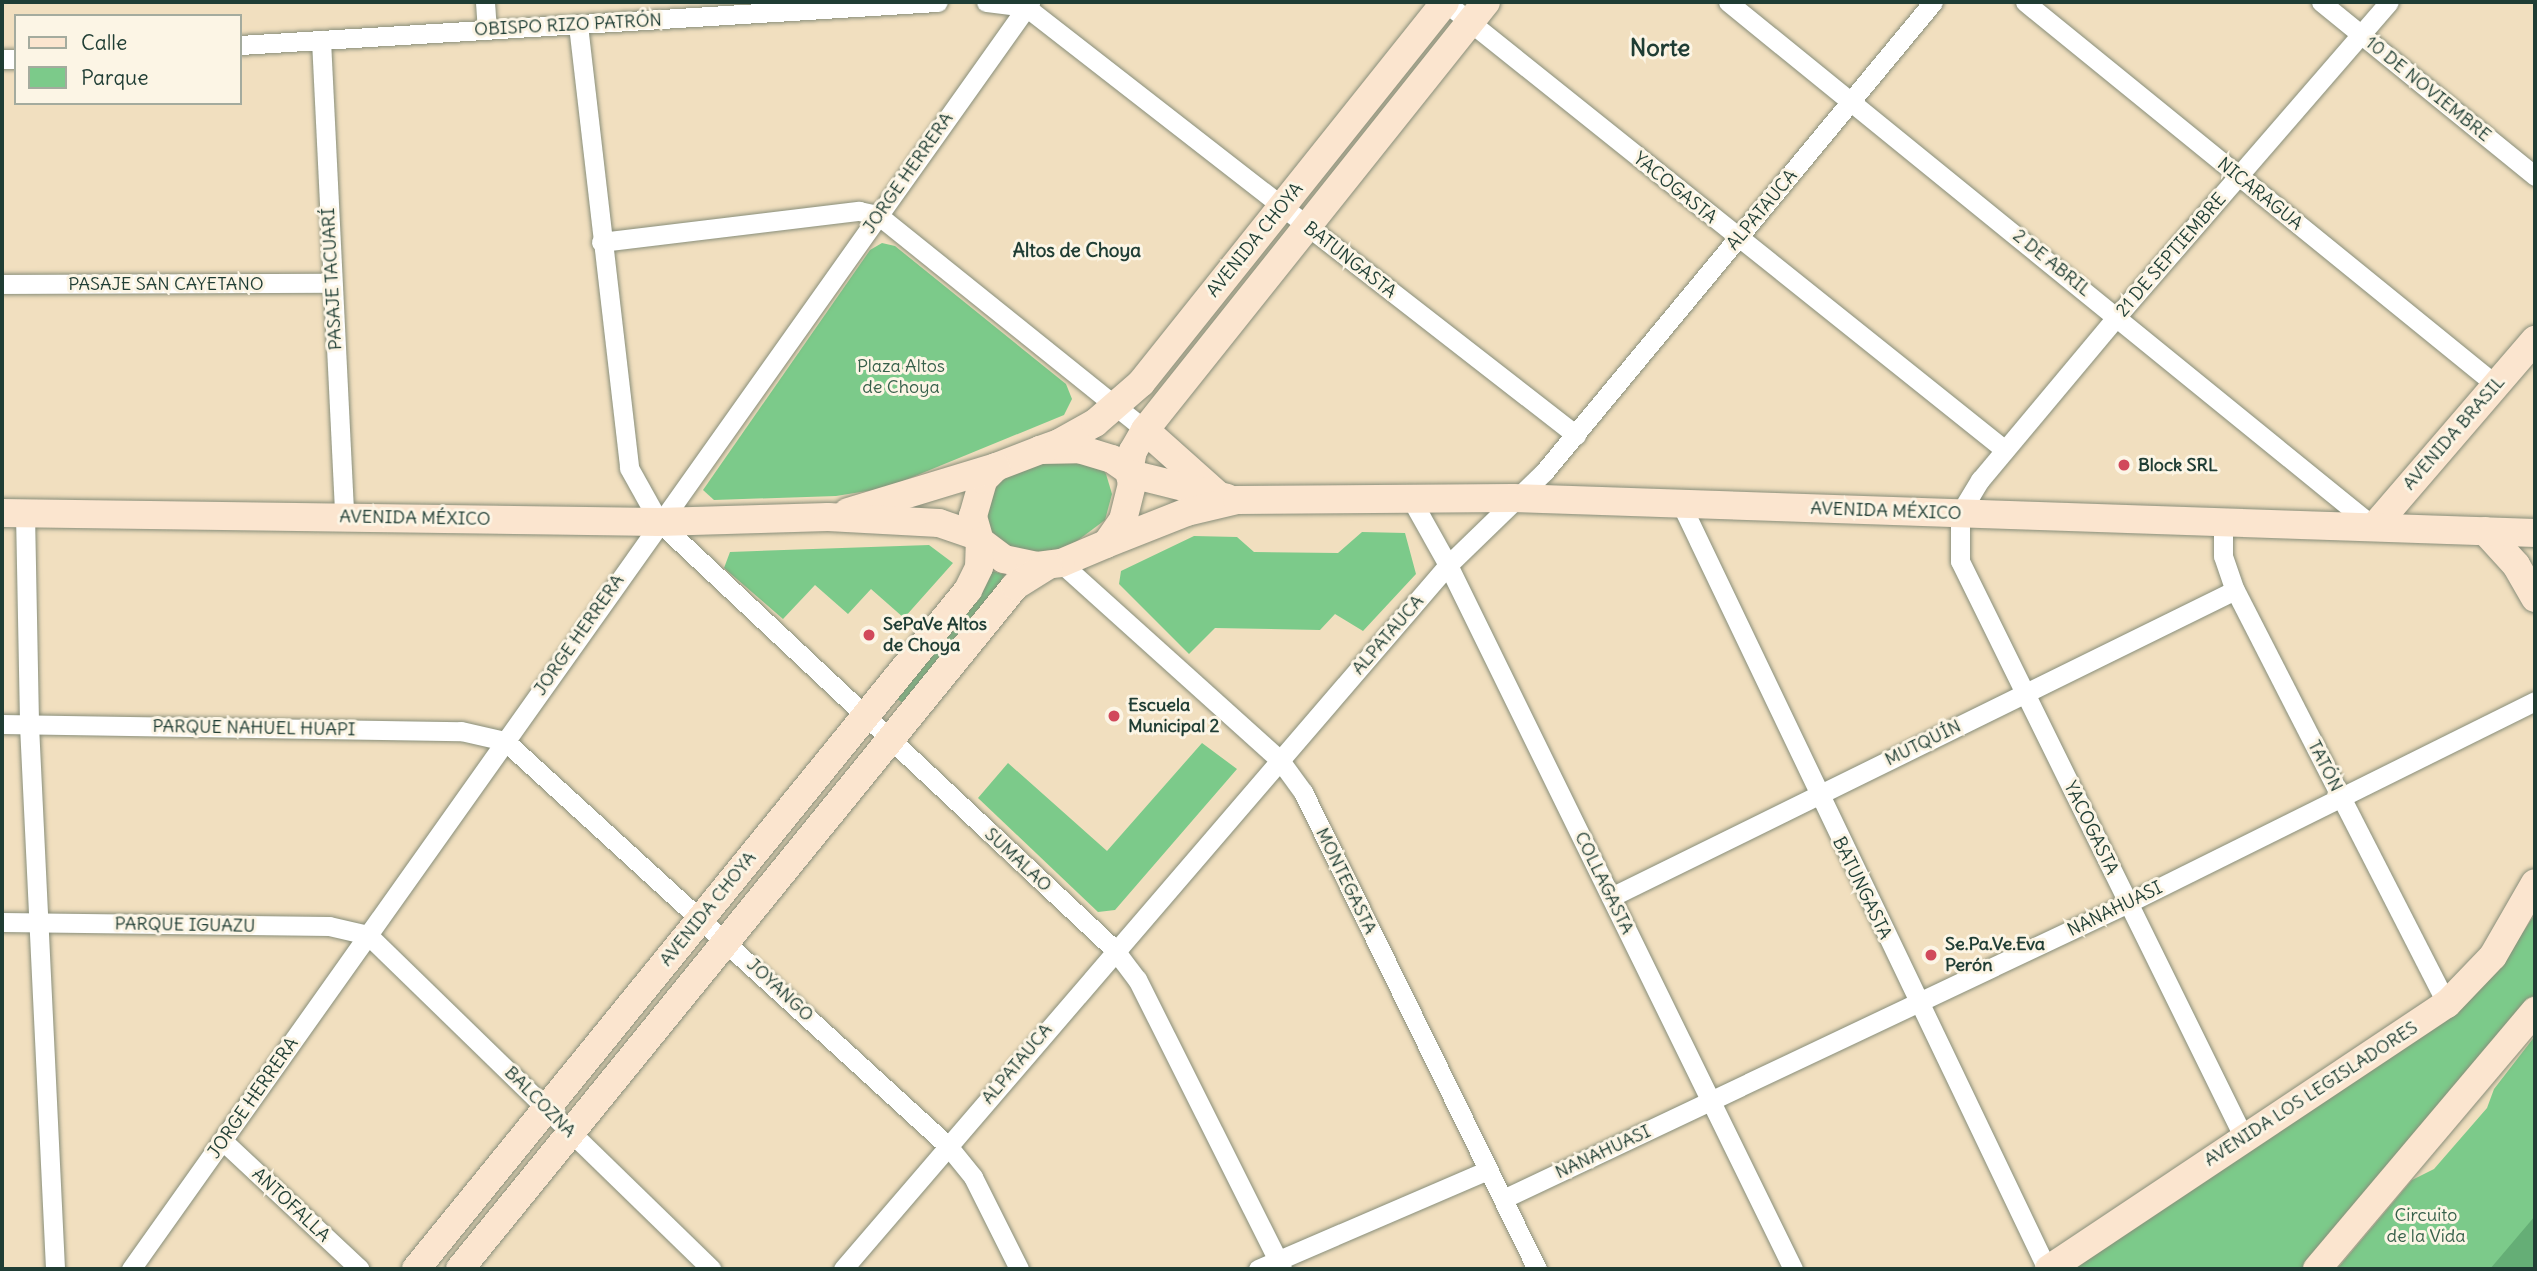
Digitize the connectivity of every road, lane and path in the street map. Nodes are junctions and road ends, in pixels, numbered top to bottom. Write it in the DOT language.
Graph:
graph roads {
  1 [pos="485,2"];
  2 [pos="937,2"];
  3 [pos="986,2"];
  4 [pos="1445,2"];
  5 [pos="1728,2"];
  6 [pos="1933,2"];
  7 [pos="2025,2"];
  8 [pos="2321,2"];
  9 [pos="2389,2"];
  10 [pos="1028,4"];
  11 [pos="1478,11"];
  12 [pos="578,25"];
  13 [pos="487,30"];
  14 [pos="2362,35"];
  15 [pos="321,40"];
  16 [pos="242,45"];
  17 [pos="1852,103"];
  18 [pos="2535,176"];
  19 [pos="2239,177"];
  20 [pos="1282,206"];
  21 [pos="878,215"];
  22 [pos="1306,226"];
  23 [pos="1738,239"];
  24 [pos="601,242"];
  25 [pos="331,283"];
  26 [pos="2,284"];
  27 [pos="2117,316"];
  28 [pos="2534,342"];
  29 [pos="2496,385"];
  30 [pos="1116,407"];
  31 [pos="1145,430"];
  32 [pos="1576,435"];
  33 [pos="1040,450"];
  34 [pos="2005,450"];
  35 [pos="996,467"];
  36 [pos="1130,472"];
  37 [pos="1513,498"];
  38 [pos="1228,499"];
  39 [pos="1411,499"];
  40 [pos="1681,504"];
  41 [pos="13,513"];
  42 [pos="1960,513"];
  43 [pos="344,517"];
  44 [pos="828,517"];
  45 [pos="659,522"];
  46 [pos="2223,522"];
  47 [pos="2374,527"];
  48 [pos="2485,531"];
  49 [pos="2535,533"];
  50 [pos="978,538"];
  51 [pos="1106,544"];
  52 [pos="1054,564"];
  53 [pos="1448,565"];
  54 [pos="2235,590"];
  55 [pos="2535,598"];
  56 [pos="2025,693"];
  57 [pos="2535,701"];
  58 [pos="864,717"];
  59 [pos="2,724"];
  60 [pos="29,725"];
  61 [pos="890,740"];
  62 [pos="505,741"];
  63 [pos="1279,760"];
  64 [pos="1817,796"];
  65 [pos="2341,797"];
  66 [pos="2535,883"];
  67 [pos="1611,897"];
  68 [pos="2128,903"];
  69 [pos="701,918"];
  70 [pos="2,922"];
  71 [pos="37,923"];
  72 [pos="368,935"];
  73 [pos="727,941"];
  74 [pos="1114,948"];
  75 [pos="1918,1003"];
  76 [pos="2447,1004"];
  77 [pos="2535,1011"];
  78 [pos="1711,1101"];
  79 [pos="547,1108"];
  80 [pos="571,1133"];
  81 [pos="2244,1138"];
  82 [pos="223,1141"];
  83 [pos="948,1146"];
  84 [pos="1488,1170"];
  85 [pos="1503,1199"];
  86 [pos="1280,1265"];
  87 [pos="55,1269"];
  88 [pos="131,1269"];
  89 [pos="360,1269"];
  90 [pos="416,1269"];
  91 [pos="460,1269"];
  92 [pos="712,1269"];
  93 [pos="843,1269"];
  94 [pos="1019,1269"];
  95 [pos="1258,1269"];
  96 [pos="1537,1269"];
  97 [pos="1793,1269"];
  98 [pos="2048,1269"];
  99 [pos="2317,1269"];
  1 -- 13 [label="street"];
  2 -- 12 [label="street, OBISPO RIZO PATRÓN"];
  3 -- 10 [label="street"];
  4 -- 11 [label="street, YACOGASTA"];
  4 -- 20 [label="main road, AVENIDA CHOYA"];
  5 -- 17 [label="street, 2 DE ABRIL"];
  6 -- 17 [label="street, ALPATAUCA"];
  7 -- 19 [label="street, NICARAGUA"];
  8 -- 14 [label="street, 10 DE NOVIEMBRE"];
  9 -- 14 [label="street, 21 DE SEPTIEMBRE"];
  10 -- 20 [label="street, BATUNGASTA"];
  10 -- 21 [label="street, JORGE HERRERA"];
  11 -- 22 [label="main road, AVENIDA CHOYA"];
  11 -- 23 [label="street, YACOGASTA"];
  12 -- 13 [label="street, OBISPO RIZO PATRÓN"];
  12 -- 24 [label="street, SUMALAO"];
  13 -- 15 [label="street, OBISPO RIZO PATRÓN"];
  14 -- 18 [label="street, 10 DE NOVIEMBRE"];
  14 -- 19 [label="street, 21 DE SEPTIEMBRE"];
  15 -- 16 [label="street, OBISPO RIZO PATRÓN"];
  15 -- 25 [label="street, PASAJE TACUARÍ"];
  17 -- 23 [label="street, ALPATAUCA"];
  17 -- 27 [label="street, 2 DE ABRIL"];
  19 -- 27 [label="street, 21 DE SEPTIEMBRE"];
  19 -- 29 [label="street, NICARAGUA"];
  20 -- 22 [label="street, BATUNGASTA"];
  20 -- 30 [label="main road, AVENIDA CHOYA"];
  21 -- 24 [label="street"];
  21 -- 30 [label="street"];
  21 -- 45 [label="street, JORGE HERRERA"];
  22 -- 31 [label="main road, AVENIDA CHOYA"];
  22 -- 32 [label="street, BATUNGASTA"];
  23 -- 32 [label="street, ALPATAUCA"];
  23 -- 34 [label="street, YACOGASTA"];
  24 -- 45 [label="street, SUMALAO"];
  25 -- 26 [label="street, PASAJE SAN CAYETANO"];
  25 -- 43 [label="street, PASAJE TACUARÍ"];
  27 -- 34 [label="street, 21 DE SEPTIEMBRE"];
  27 -- 47 [label="street, 2 DE ABRIL"];
  28 -- 29 [label="main road, AVENIDA BRASIL"];
  29 -- 47 [label="main road, AVENIDA BRASIL"];
  30 -- 31 [label="street"];
  30 -- 33 [label="main road, AVENIDA CHOYA"];
  31 -- 36 [label="main road, AVENIDA CHOYA"];
  31 -- 38 [label="main road"];
  32 -- 37 [label="street, ALPATAUCA"];
  33 -- 35 [label="main road"];
  33 -- 36 [label="main road"];
  34 -- 42 [label="street, 21 DE SEPTIEMBRE"];
  35 -- 44 [label="main road, AVENIDA MÉXICO"];
  35 -- 50 [label="main road"];
  36 -- 38 [label="main road, AVENIDA MÉXICO"];
  36 -- 51 [label="main road"];
  37 -- 39 [label="main road, AVENIDA MÉXICO"];
  37 -- 40 [label="main road, AVENIDA MÉXICO"];
  37 -- 53 [label="street, ALPATAUCA"];
  38 -- 39 [label="main road, AVENIDA MÉXICO"];
  38 -- 51 [label="main road, AVENIDA MÉXICO"];
  39 -- 53 [label="street, COLLAGASTA"];
  40 -- 42 [label="main road, AVENIDA MÉXICO"];
  40 -- 64 [label="street, BATUNGASTA"];
  41 -- 43 [label="main road, AVENIDA MÉXICO"];
  41 -- 60 [label="street"];
  42 -- 46 [label="main road, AVENIDA MÉXICO"];
  42 -- 56 [label="street, YACOGASTA"];
  43 -- 45 [label="main road, AVENIDA MÉXICO"];
  44 -- 45 [label="main road, AVENIDA MÉXICO"];
  44 -- 50 [label="main road, AVENIDA MÉXICO"];
  45 -- 58 [label="street, SUMALAO"];
  45 -- 62 [label="street, JORGE HERRERA"];
  46 -- 47 [label="main road, AVENIDA MÉXICO"];
  46 -- 54 [label="street, TATÓN"];
  47 -- 48 [label="main road, AVENIDA MÉXICO"];
  48 -- 49 [label="main road, AVENIDA MÉXICO"];
  48 -- 55 [label="main road"];
  50 -- 52 [label="main road"];
  50 -- 58 [label="main road, AVENIDA CHOYA"];
  51 -- 52 [label="main road"];
  52 -- 61 [label="main road, AVENIDA CHOYA"];
  52 -- 63 [label="street, MONTEGASTA"];
  53 -- 63 [label="street, ALPATAUCA"];
  53 -- 67 [label="street, COLLAGASTA"];
  54 -- 56 [label="street, MUTQUÍN"];
  54 -- 65 [label="street, TATÓN"];
  56 -- 64 [label="street, MUTQUÍN"];
  56 -- 68 [label="street, YACOGASTA"];
  57 -- 65 [label="street, NANAHUASI"];
  58 -- 61 [label="street, SUMALAO"];
  58 -- 69 [label="main road, AVENIDA CHOYA"];
  59 -- 60 [label="street, PARQUE NAHUEL HUAPI"];
  60 -- 62 [label="street, PARQUE NAHUEL HUAPI"];
  60 -- 71 [label="street"];
  61 -- 73 [label="main road, AVENIDA CHOYA"];
  61 -- 74 [label="street, SUMALAO"];
  62 -- 69 [label="street, JOYANGO"];
  62 -- 72 [label="street, JORGE HERRERA"];
  63 -- 74 [label="street, ALPATAUCA"];
  63 -- 84 [label="street, MONTEGASTA"];
  64 -- 67 [label="street, MUTQUÍN"];
  64 -- 75 [label="street, BATUNGASTA"];
  65 -- 68 [label="street, NANAHUASI"];
  65 -- 76 [label="street, TATÓN"];
  66 -- 76 [label="main road, AVENIDA LOS LEGISLADORES"];
  67 -- 78 [label="street, COLLAGASTA"];
  68 -- 75 [label="street, NANAHUASI"];
  68 -- 81 [label="street, YACOGASTA"];
  69 -- 73 [label="street, JOYANGO"];
  69 -- 79 [label="main road, AVENIDA CHOYA"];
  70 -- 71 [label="street, PARQUE IGUAZU"];
  71 -- 72 [label="street, PARQUE IGUAZU"];
  71 -- 87 [label="street"];
  72 -- 79 [label="street, BALCOZNA"];
  72 -- 82 [label="street, JORGE HERRERA"];
  73 -- 80 [label="main road, AVENIDA CHOYA"];
  73 -- 83 [label="street, JOYANGO"];
  74 -- 83 [label="street, ALPATAUCA"];
  74 -- 86 [label="street, SUMALAO"];
  75 -- 78 [label="street, NANAHUASI"];
  75 -- 98 [label="street, BATUNGASTA"];
  76 -- 81 [label="main road, AVENIDA LOS LEGISLADORES"];
  77 -- 99 [label="main road"];
  78 -- 85 [label="street, NANAHUASI"];
  78 -- 97 [label="street, COLLAGASTA"];
  79 -- 80 [label="street, BALCOZNA"];
  79 -- 90 [label="main road, AVENIDA CHOYA"];
  80 -- 91 [label="main road, AVENIDA CHOYA"];
  80 -- 92 [label="street, BALCOZNA"];
  81 -- 98 [label="main road, AVENIDA LOS LEGISLADORES"];
  82 -- 88 [label="street, JORGE HERRERA"];
  82 -- 89 [label="street, ANTOFALLA"];
  83 -- 93 [label="street, ALPATAUCA"];
  83 -- 94 [label="street, JOYANGO"];
  84 -- 85 [label="street, MONTEGASTA"];
  84 -- 86 [label="street"];
  85 -- 96 [label="street, MONTEGASTA"];
  86 -- 95 [label="street"];
}
